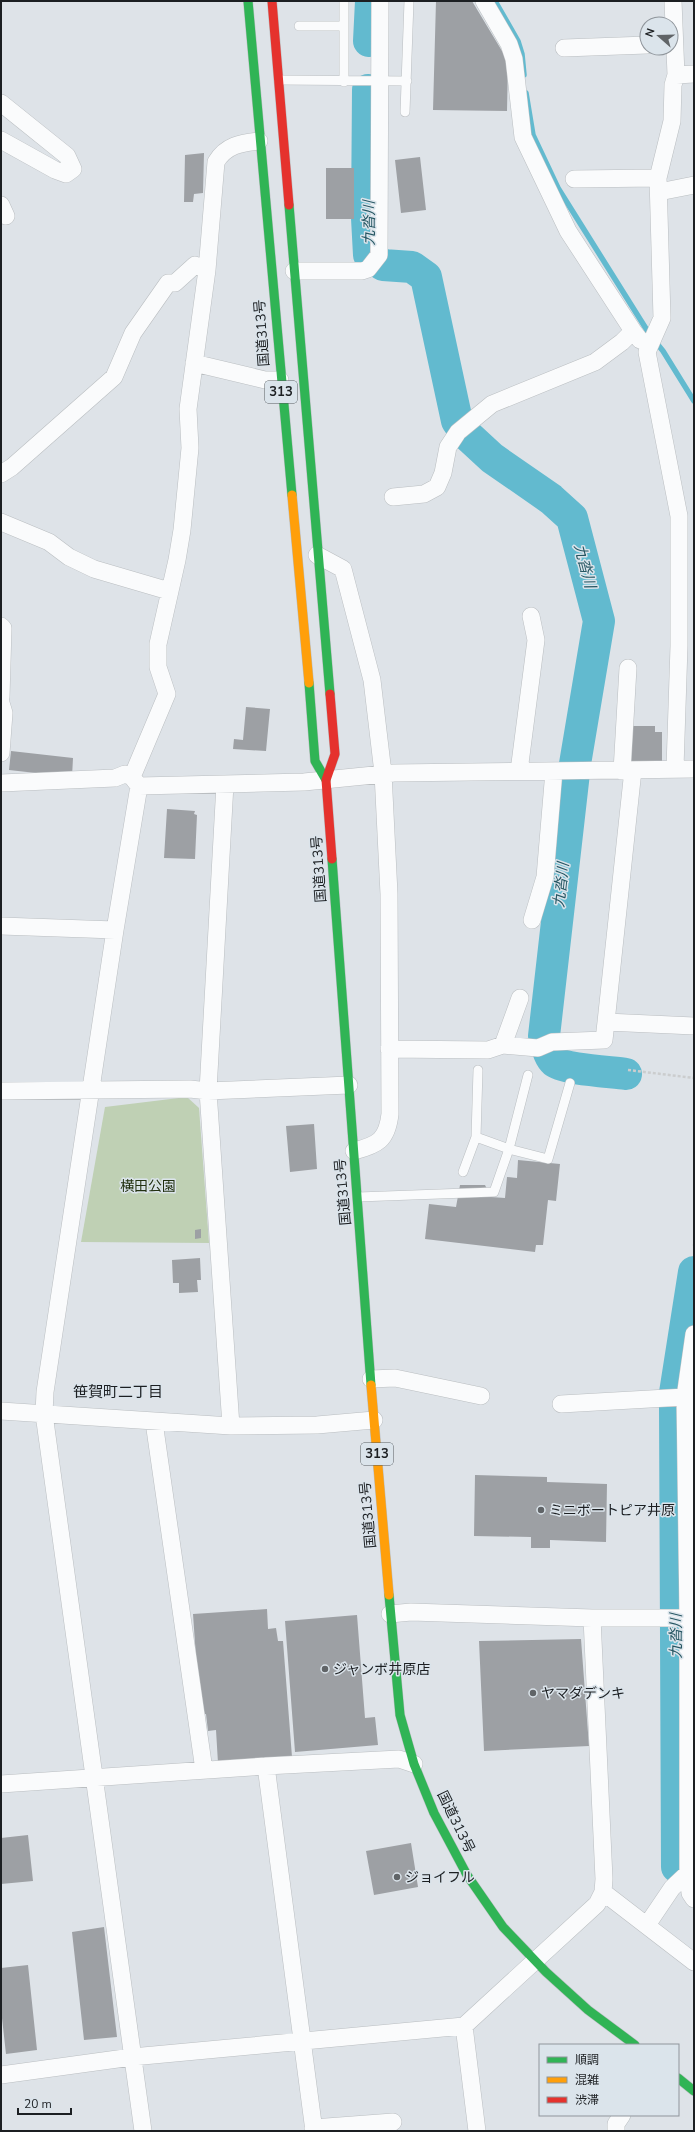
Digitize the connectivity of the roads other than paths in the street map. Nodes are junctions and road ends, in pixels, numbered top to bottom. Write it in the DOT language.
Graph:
graph roads {
  1 [pos="248,1"];
  2 [pos="272,1"];
  3 [pos="344,1"];
  4 [pos="380,1"];
  5 [pos="410,1"];
  6 [pos="484,1"];
  7 [pos="673,1"];
  8 [pos="673,16"];
  9 [pos="299,26"];
  10 [pos="344,26"];
  11 [pos="639,45"];
  12 [pos="564,48"];
  13 [pos="674,56"];
  14 [pos="694,74"];
  15 [pos="676,75"];
  16 [pos="278,80"];
  17 [pos="407,80"];
  18 [pos="344,82"];
  19 [pos="379,82"];
  20 [pos="1,103"];
  21 [pos="405,112"];
  22 [pos="1,140"];
  23 [pos="259,141"];
  24 [pos="574,179"];
  25 [pos="658,185"];
  26 [pos="694,185"];
  27 [pos="207,270"];
  28 [pos="294,271"];
  29 [pos="633,331"];
  30 [pos="652,344"];
  31 [pos="194,363"];
  32 [pos="280,380"];
  33 [pos="1,474"];
  34 [pos="393,497"];
  35 [pos="1,522"];
  36 [pos="317,555"];
  37 [pos="169,591"];
  38 [pos="530,616"];
  39 [pos="1,626"];
  40 [pos="628,668"];
  41 [pos="1,697"];
  42 [pos="1,703"];
  43 [pos="1,753"];
  44 [pos="675,768"];
  45 [pos="694,769"];
  46 [pos="627,770"];
  47 [pos="519,771"];
  48 [pos="568,771"];
  49 [pos="383,774"];
  50 [pos="326,780"];
  51 [pos="136,782"];
  52 [pos="1,783"];
  53 [pos="225,784"];
  54 [pos="532,920"];
  55 [pos="1,926"];
  56 [pos="115,930"];
  57 [pos="520,998"];
  58 [pos="606,1022"];
  59 [pos="694,1026"];
  60 [pos="503,1045"];
  61 [pos="389,1049"];
  62 [pos="478,1070"];
  63 [pos="528,1075"];
  64 [pos="570,1083"];
  65 [pos="348,1085"];
  66 [pos="92,1090"];
  67 [pos="1,1091"];
  68 [pos="208,1091"];
  69 [pos="476,1136"];
  70 [pos="509,1149"];
  71 [pos="354,1151"];
  72 [pos="463,1172"];
  73 [pos="358,1197"];
  74 [pos="694,1334"];
  75 [pos="692,1368"];
  76 [pos="371,1379"];
  77 [pos="481,1396"];
  78 [pos="685,1398"];
  79 [pos="561,1404"];
  80 [pos="1,1411"];
  81 [pos="44,1414"];
  82 [pos="374,1420"];
  83 [pos="154,1422"];
  84 [pos="231,1426"];
  85 [pos="691,1524"];
  86 [pos="390,1614"];
  87 [pos="592,1618"];
  88 [pos="679,1618"];
  89 [pos="691,1759"];
  90 [pos="414,1764"];
  91 [pos="266,1766"];
  92 [pos="204,1770"];
  93 [pos="94,1777"];
  94 [pos="1,1784"];
  95 [pos="688,1873"];
  96 [pos="603,1892"];
  97 [pos="694,1899"];
  98 [pos="647,1925"];
  99 [pos="534,1960"];
  100 [pos="694,1962"];
  101 [pos="464,2026"];
  102 [pos="302,2040"];
  103 [pos="633,2044"];
  104 [pos="132,2057"];
  105 [pos="1,2075"];
  106 [pos="679,2079"];
  107 [pos="694,2091"];
  108 [pos="621,2116"];
  109 [pos="393,2122"];
  110 [pos="313,2130"];
  111 [pos="143,2131"];
  112 [pos="477,2131"];
  113 [pos="616,2131"];
  1 -- 23 [label="highway, 国道313号 / 313"];
  2 -- 16 [label="highway, 国道313号 / 313"];
  3 -- 10 [label="lane"];
  4 -- 19 [label="street"];
  5 -- 17 [label="lane"];
  6 -- 29 [label="street"];
  7 -- 8 [label="street"];
  9 -- 10 [label="lane"];
  10 -- 18 [label="lane"];
  11 -- 12 [label="street"];
  13 -- 15 [label="street"];
  14 -- 15 [label="street"];
  15 -- 25 [label="street"];
  16 -- 18 [label="lane"];
  16 -- 28 [label="highway, 国道313号 / 313"];
  17 -- 19 [label="lane"];
  17 -- 21 [label="lane"];
  18 -- 19 [label="lane"];
  19 -- 28 [label="street"];
  20 -- 22 [label="street"];
  23 -- 27 [label="street"];
  23 -- 32 [label="highway, 国道313号 / 313"];
  24 -- 25 [label="street"];
  25 -- 26 [label="street"];
  25 -- 30 [label="street"];
  27 -- 31 [label="street"];
  27 -- 33 [label="street"];
  28 -- 36 [label="highway, 国道313号 / 313"];
  29 -- 30 [label="street"];
  29 -- 34 [label="street"];
  30 -- 44 [label="street"];
  31 -- 32 [label="street"];
  31 -- 37 [label="street"];
  32 -- 50 [label="highway, 国道313号 / 313"];
  35 -- 37 [label="street"];
  36 -- 49 [label="street"];
  36 -- 50 [label="highway, 国道313号 / 313"];
  37 -- 51 [label="street"];
  38 -- 47 [label="street"];
  39 -- 41 [label="street"];
  40 -- 46 [label="street"];
  42 -- 43 [label="street"];
  44 -- 45 [label="street"];
  44 -- 46 [label="street"];
  46 -- 48 [label="street"];
  46 -- 58 [label="street"];
  47 -- 48 [label="street"];
  47 -- 49 [label="street"];
  48 -- 54 [label="street"];
  49 -- 50 [label="street"];
  49 -- 61 [label="street"];
  50 -- 53 [label="street"];
  50 -- 65 [label="highway, 国道313号 / 313"];
  51 -- 52 [label="street"];
  51 -- 53 [label="street"];
  51 -- 56 [label="street"];
  53 -- 68 [label="street"];
  55 -- 56 [label="street"];
  56 -- 66 [label="street"];
  57 -- 60 [label="street"];
  58 -- 59 [label="street"];
  58 -- 60 [label="street"];
  60 -- 61 [label="street"];
  61 -- 71 [label="street"];
  62 -- 69 [label="lane"];
  63 -- 70 [label="lane"];
  64 -- 70 [label="lane"];
  65 -- 68 [label="street"];
  65 -- 71 [label="highway, 国道313号 / 313"];
  66 -- 67 [label="street"];
  66 -- 68 [label="street"];
  66 -- 81 [label="street"];
  68 -- 84 [label="street"];
  69 -- 70 [label="lane"];
  69 -- 72 [label="lane"];
  70 -- 73 [label="lane"];
  71 -- 73 [label="highway, 国道313号 / 313"];
  73 -- 76 [label="highway, 国道313号 / 313"];
  74 -- 75 [label="street"];
  75 -- 78 [label="street"];
  76 -- 77 [label="street"];
  76 -- 82 [label="highway, 国道313号 / 313"];
  78 -- 79 [label="street"];
  78 -- 85 [label="street"];
  80 -- 81 [label="street"];
  81 -- 83 [label="street"];
  81 -- 93 [label="street"];
  82 -- 84 [label="street"];
  82 -- 86 [label="highway, 国道313号 / 313"];
  83 -- 84 [label="street"];
  83 -- 92 [label="street"];
  85 -- 88 [label="street"];
  86 -- 87 [label="street"];
  86 -- 90 [label="highway, 国道313号 / 313"];
  87 -- 88 [label="street"];
  87 -- 96 [label="street"];
  88 -- 89 [label="street"];
  89 -- 95 [label="street"];
  90 -- 91 [label="street"];
  90 -- 99 [label="highway, 国道313号 / 313"];
  91 -- 92 [label="street"];
  91 -- 102 [label="street"];
  92 -- 93 [label="street"];
  93 -- 94 [label="street"];
  93 -- 104 [label="street"];
  95 -- 97 [label="street"];
  95 -- 98 [label="street"];
  96 -- 98 [label="street"];
  96 -- 99 [label="street"];
  98 -- 100 [label="street"];
  99 -- 101 [label="street"];
  99 -- 103 [label="highway, 国道313号 / 313"];
  101 -- 102 [label="street"];
  101 -- 112 [label="street"];
  102 -- 104 [label="street"];
  102 -- 110 [label="street"];
  104 -- 105 [label="street"];
  104 -- 111 [label="street"];
  106 -- 107 [label="highway"];
  108 -- 113 [label="street"];
  109 -- 110 [label="street"];
}
